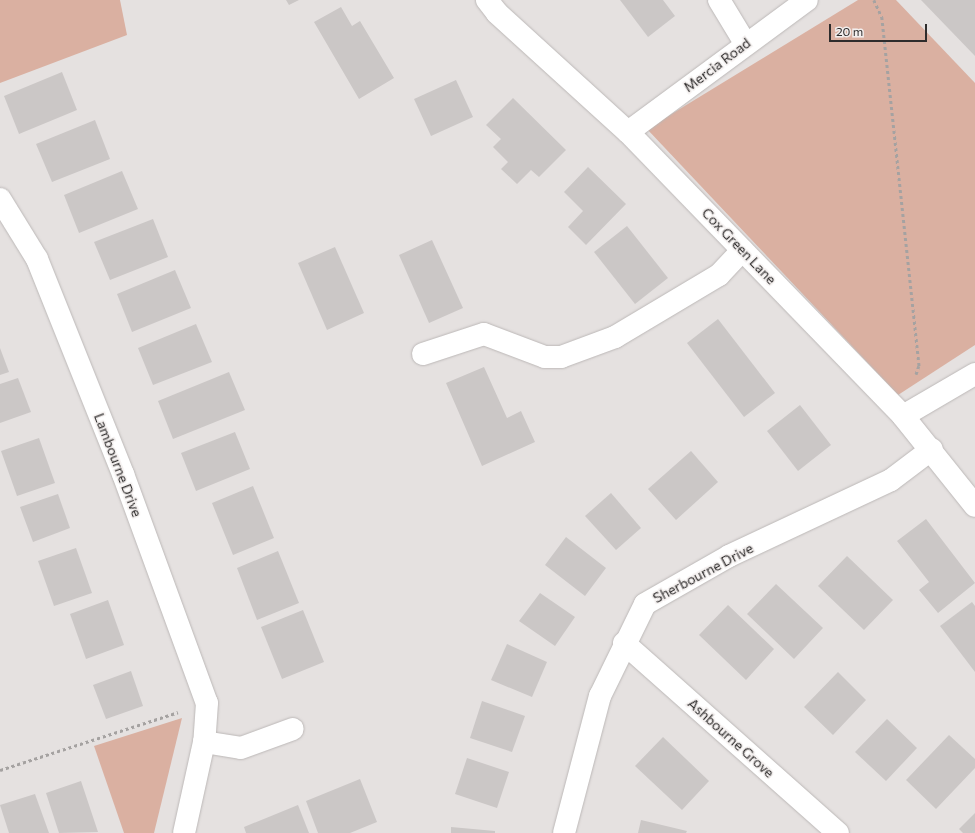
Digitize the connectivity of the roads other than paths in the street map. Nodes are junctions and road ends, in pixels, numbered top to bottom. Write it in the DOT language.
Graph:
graph roads {
  1 [pos="487,0"];
  2 [pos="719,0"];
  3 [pos="807,0"];
  4 [pos="745,43"];
  5 [pos="628,132"];
  6 [pos="0,199"];
  7 [pos="742,250"];
  8 [pos="423,354"];
  9 [pos="975,374"];
  10 [pos="903,416"];
  11 [pos="932,449"];
  12 [pos="975,506"];
  13 [pos="624,643"];
  14 [pos="293,729"];
  15 [pos="204,742"];
  16 [pos="184,833"];
  17 [pos="564,833"];
  18 [pos="838,833"];
  1 -- 5 [label="street, Cox Green Lane"];
  2 -- 4 [label="street"];
  3 -- 4 [label="street, Mercia Road"];
  4 -- 5 [label="street, Mercia Road"];
  5 -- 7 [label="street, Cox Green Lane"];
  6 -- 15 [label="street, Lambourne Drive"];
  7 -- 8 [label="street"];
  7 -- 10 [label="street, Cox Green Lane"];
  9 -- 10 [label="street"];
  10 -- 11 [label="street, Cox Green Lane"];
  11 -- 12 [label="street, Cox Green Lane"];
  11 -- 13 [label="street, Sherbourne Drive"];
  13 -- 17 [label="street, Sherbourne Drive"];
  13 -- 18 [label="street, Ashbourne Grove"];
  14 -- 15 [label="street"];
  15 -- 16 [label="street, Lambourne Drive"];
}
